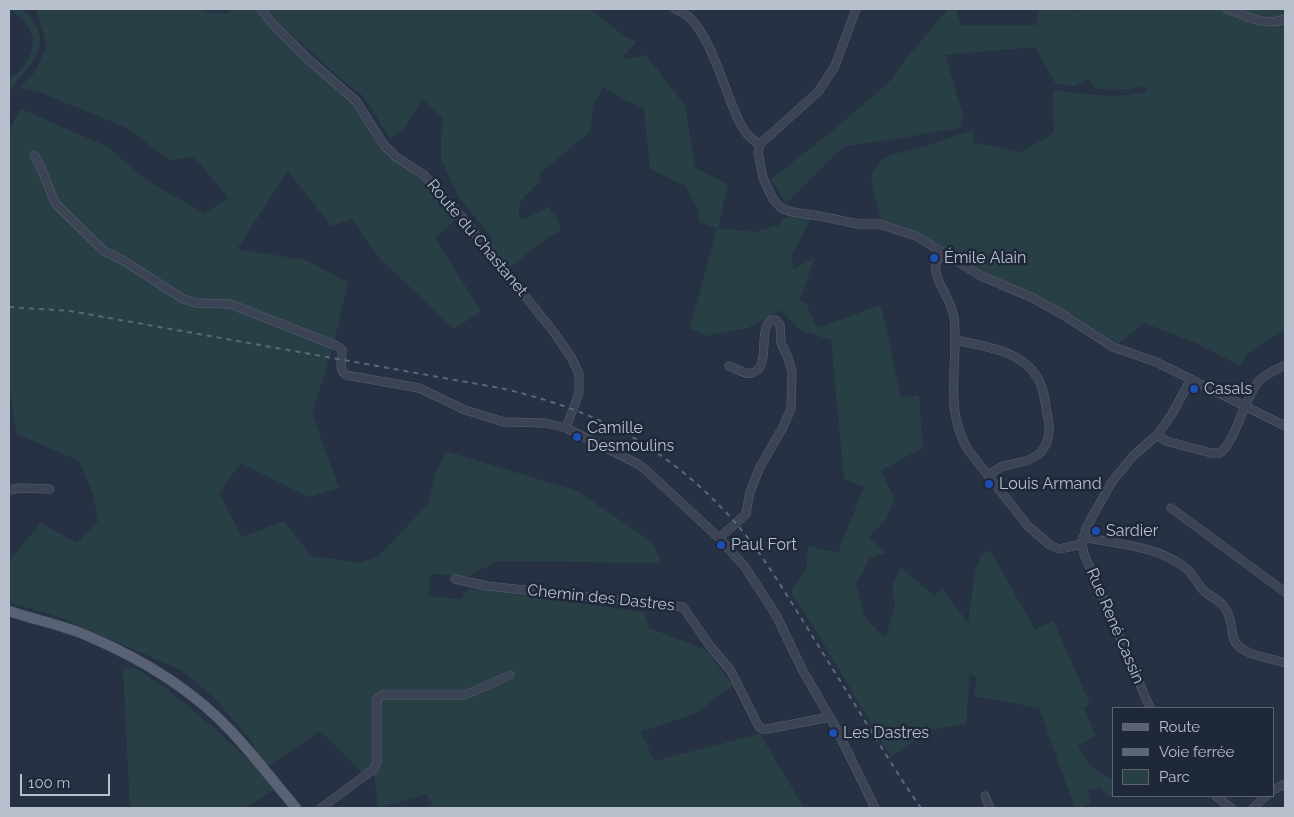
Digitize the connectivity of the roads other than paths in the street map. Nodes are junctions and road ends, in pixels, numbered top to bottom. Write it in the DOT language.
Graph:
graph roads {
  1 [pos="261,9"];
  2 [pos="675,9"];
  3 [pos="856,9"];
  4 [pos="1227,9"];
  5 [pos="1285,19"];
  6 [pos="760,144"];
  7 [pos="34,155"];
  8 [pos="942,254"];
  9 [pos="956,340"];
  10 [pos="1285,365"];
  11 [pos="729,366"];
  12 [pos="1191,379"];
  13 [pos="1245,406"];
  14 [pos="1285,426"];
  15 [pos="566,428"];
  16 [pos="1157,435"];
  17 [pos="988,476"];
  18 [pos="50,489"];
  19 [pos="9,490"];
  20 [pos="1171,508"];
  21 [pos="719,538"];
  22 [pos="1082,541"];
  23 [pos="455,579"];
  24 [pos="1285,592"];
  25 [pos="9,611"];
  26 [pos="1285,663"];
  27 [pos="510,676"];
  28 [pos="1150,707"];
  29 [pos="830,717"];
  30 [pos="985,796"];
  31 [pos="1217,797"];
  32 [pos="1265,797"];
  33 [pos="296,808"];
  34 [pos="321,808"];
  35 [pos="875,808"];
  36 [pos="990,808"];
  37 [pos="1232,808"];
  38 [pos="1253,808"];
  1 -- 15 [label="street, Route du Chastanet"];
  2 -- 6 [label="street"];
  3 -- 6 [label="street"];
  4 -- 5 [label="street"];
  6 -- 8 [label="street"];
  7 -- 15 [label="street"];
  8 -- 9 [label="street"];
  8 -- 12 [label="street"];
  9 -- 17 [label="street"];
  9 -- 17 [label="street"];
  10 -- 13 [label="street"];
  11 -- 21 [label="street"];
  12 -- 13 [label="street"];
  12 -- 16 [label="street"];
  13 -- 14 [label="street"];
  13 -- 16 [label="street"];
  15 -- 21 [label="street"];
  16 -- 22 [label="street"];
  17 -- 22 [label="street"];
  18 -- 19 [label="street"];
  20 -- 24 [label="street"];
  21 -- 29 [label="street"];
  22 -- 26 [label="street"];
  22 -- 28 [label="street, Rue René Cassin"];
  23 -- 29 [label="street, Chemin des Dastres"];
  25 -- 33 [label="main road"];
  27 -- 34 [label="street"];
  29 -- 35 [label="street"];
  30 -- 36 [label="street"];
  31 -- 37 [label="street"];
  32 -- 38 [label="street"];
}
